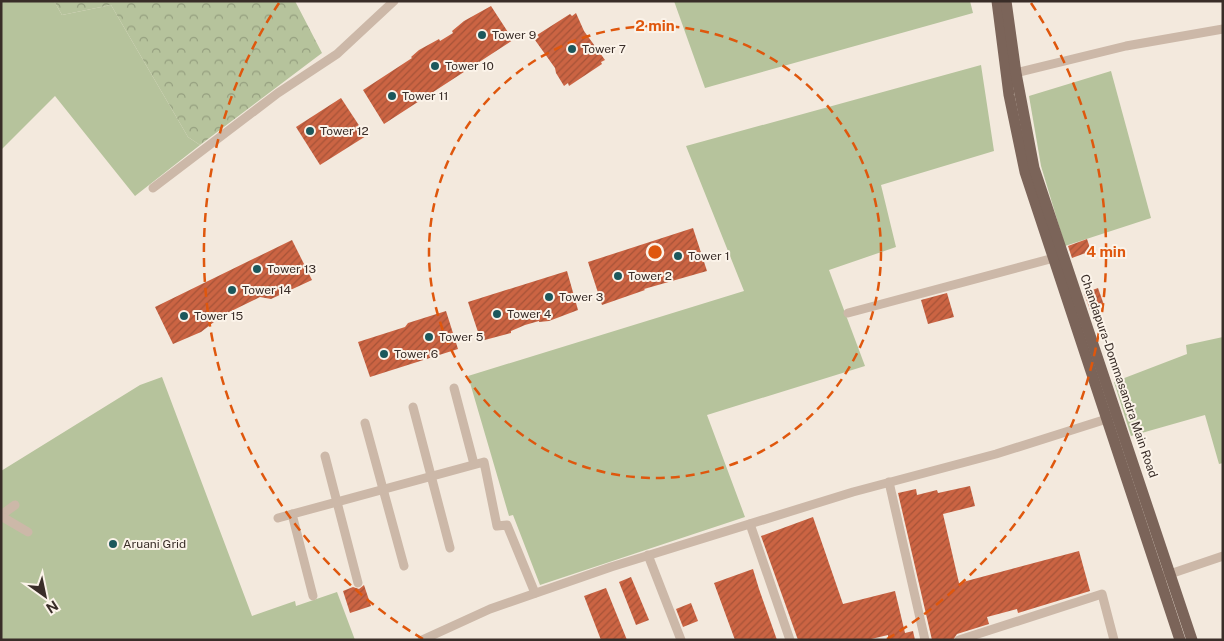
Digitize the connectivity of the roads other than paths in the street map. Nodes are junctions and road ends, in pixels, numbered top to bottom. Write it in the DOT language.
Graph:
graph roads {
  1 [pos="394,1"];
  2 [pos="997,1"];
  3 [pos="1006,1"];
  4 [pos="1223,29"];
  5 [pos="1016,73"];
  6 [pos="153,188"];
  7 [pos="1054,258"];
  8 [pos="848,313"];
  9 [pos="454,388"];
  10 [pos="413,407"];
  11 [pos="1113,417"];
  12 [pos="365,423"];
  13 [pos="325,456"];
  14 [pos="474,464"];
  15 [pos="431,476"];
  16 [pos="889,482"];
  17 [pos="383,489"];
  18 [pos="337,502"];
  19 [pos="15,505"];
  20 [pos="292,514"];
  21 [pos="1,515"];
  22 [pos="278,518"];
  23 [pos="750,524"];
  24 [pos="28,532"];
  25 [pos="450,548"];
  26 [pos="648,555"];
  27 [pos="1223,556"];
  28 [pos="404,566"];
  29 [pos="1171,573"];
  30 [pos="1159,578"];
  31 [pos="358,583"];
  32 [pos="535,593"];
  33 [pos="313,596"];
  34 [pos="422,640"];
  35 [pos="681,640"];
  36 [pos="790,640"];
  37 [pos="924,640"];
  38 [pos="959,640"];
  39 [pos="1114,640"];
  40 [pos="1180,640"];
  41 [pos="1192,640"];
  1 -- 6 [label="street"];
  2 -- 7 [label="main road, Chandapura-Dommasandra Main Road"];
  3 -- 5 [label="main road, Chandapura-Dommasandra Main Road"];
  4 -- 5 [label="street"];
  5 -- 11 [label="main road, Chandapura-Dommasandra Main Road"];
  7 -- 8 [label="street"];
  7 -- 11 [label="main road, Chandapura-Dommasandra Main Road"];
  9 -- 14 [label="street"];
  10 -- 15 [label="street"];
  11 -- 16 [label="street"];
  11 -- 29 [label="main road, Chandapura-Dommasandra Main Road"];
  11 -- 30 [label="main road, Chandapura-Dommasandra Main Road"];
  12 -- 17 [label="street"];
  13 -- 18 [label="street"];
  14 -- 15 [label="street"];
  14 -- 32 [label="street"];
  15 -- 17 [label="street"];
  15 -- 25 [label="street"];
  16 -- 23 [label="street"];
  16 -- 37 [label="street"];
  17 -- 18 [label="street"];
  17 -- 28 [label="street"];
  18 -- 20 [label="street"];
  18 -- 31 [label="street"];
  19 -- 21 [label="street"];
  20 -- 22 [label="street"];
  20 -- 33 [label="street"];
  21 -- 24 [label="street"];
  23 -- 26 [label="street"];
  23 -- 36 [label="street"];
  26 -- 32 [label="street"];
  26 -- 35 [label="street"];
  27 -- 29 [label="street"];
  29 -- 30 [label="street"];
  29 -- 41 [label="main road, Chandapura-Dommasandra Main Road"];
  30 -- 40 [label="main road, Chandapura-Dommasandra Main Road"];
  32 -- 34 [label="street"];
  38 -- 39 [label="street"];
}
